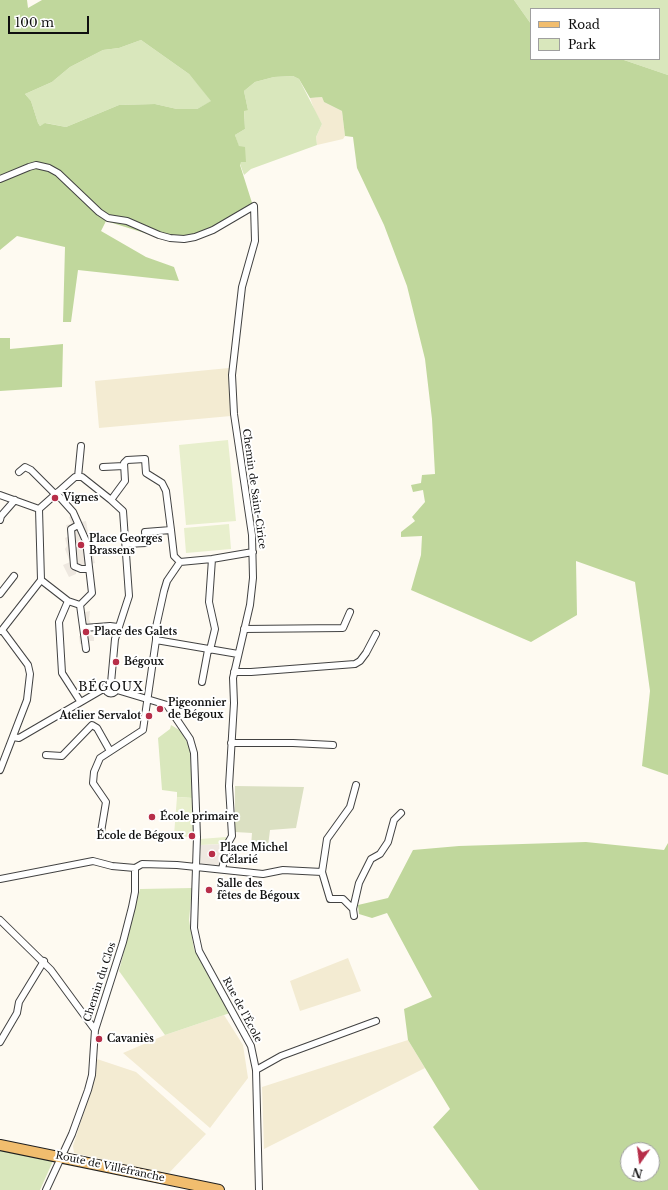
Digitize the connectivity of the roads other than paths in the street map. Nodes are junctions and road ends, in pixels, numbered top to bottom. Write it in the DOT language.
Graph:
graph roads {
  1 [pos="0,179"];
  2 [pos="81,446"];
  3 [pos="124,466"];
  4 [pos="102,467"];
  5 [pos="19,472"];
  6 [pos="78,477"];
  7 [pos="55,494"];
  8 [pos="0,495"];
  9 [pos="15,500"];
  10 [pos="111,500"];
  11 [pos="39,509"];
  12 [pos="0,520"];
  13 [pos="78,525"];
  14 [pos="171,530"];
  15 [pos="126,544"];
  16 [pos="253,552"];
  17 [pos="212,559"];
  18 [pos="180,562"];
  19 [pos="88,569"];
  20 [pos="14,576"];
  21 [pos="41,580"];
  22 [pos="0,594"];
  23 [pos="68,601"];
  24 [pos="80,605"];
  25 [pos="350,612"];
  26 [pos="118,627"];
  27 [pos="84,628"];
  28 [pos="244,629"];
  29 [pos="1,631"];
  30 [pos="376,634"];
  31 [pos="156,640"];
  32 [pos="86,649"];
  33 [pos="209,650"];
  34 [pos="238,654"];
  35 [pos="234,672"];
  36 [pos="202,682"];
  37 [pos="111,683"];
  38 [pos="105,688"];
  39 [pos="117,690"];
  40 [pos="147,698"];
  41 [pos="80,702"];
  42 [pos="13,737"];
  43 [pos="231,743"];
  44 [pos="333,745"];
  45 [pos="110,751"];
  46 [pos="46,755"];
  47 [pos="0,770"];
  48 [pos="356,785"];
  49 [pos="401,813"];
  50 [pos="101,832"];
  51 [pos="135,868"];
  52 [pos="197,868"];
  53 [pos="222,869"];
  54 [pos="322,872"];
  55 [pos="0,879"];
  56 [pos="2,922"];
  57 [pos="0,930"];
  58 [pos="44,961"];
  59 [pos="376,1021"];
  60 [pos="95,1030"];
  61 [pos="0,1042"];
  62 [pos="256,1070"];
  63 [pos="0,1145"];
  64 [pos="66,1146"];
  65 [pos="60,1157"];
  66 [pos="74,1160"];
  67 [pos="46,1190"];
  68 [pos="219,1190"];
  69 [pos="259,1190"];
  1 -- 16 [label="street, Chemin de Saint-Cirice"];
  2 -- 6 [label="street"];
  3 -- 4 [label="street"];
  3 -- 10 [label="street"];
  3 -- 14 [label="street"];
  5 -- 7 [label="street"];
  6 -- 7 [label="street"];
  6 -- 10 [label="street"];
  7 -- 11 [label="street"];
  7 -- 13 [label="street"];
  8 -- 9 [label="street"];
  9 -- 11 [label="street"];
  9 -- 12 [label="street"];
  10 -- 15 [label="street"];
  11 -- 21 [label="street"];
  13 -- 19 [label="street"];
  13 -- 19 [label="street"];
  14 -- 15 [label="street"];
  14 -- 18 [label="street"];
  15 -- 26 [label="street"];
  16 -- 17 [label="street"];
  16 -- 28 [label="street, Chemin de Saint-Cirice"];
  17 -- 18 [label="street"];
  17 -- 33 [label="street"];
  18 -- 31 [label="street"];
  19 -- 24 [label="street"];
  20 -- 22 [label="street"];
  21 -- 23 [label="street"];
  21 -- 29 [label="street"];
  23 -- 24 [label="street"];
  23 -- 41 [label="street"];
  24 -- 27 [label="street"];
  25 -- 28 [label="street"];
  26 -- 27 [label="street"];
  26 -- 37 [label="street"];
  27 -- 32 [label="street"];
  28 -- 34 [label="street, Chemin de Saint-Cirice"];
  29 -- 42 [label="street"];
  30 -- 35 [label="street"];
  31 -- 33 [label="street"];
  31 -- 40 [label="street"];
  33 -- 34 [label="street"];
  33 -- 36 [label="street"];
  34 -- 35 [label="street, Chemin de Saint-Cirice"];
  35 -- 43 [label="street, Chemin de Saint-Cirice"];
  37 -- 38 [label="street"];
  37 -- 39 [label="street"];
  38 -- 39 [label="street"];
  38 -- 41 [label="street"];
  39 -- 40 [label="street, Rue de l'École"];
  40 -- 45 [label="street"];
  40 -- 52 [label="street, Rue de l'École"];
  41 -- 42 [label="street"];
  42 -- 47 [label="street"];
  43 -- 44 [label="street"];
  43 -- 53 [label="street, Chemin de Saint-Cirice"];
  45 -- 46 [label="street"];
  45 -- 50 [label="street"];
  48 -- 54 [label="street"];
  49 -- 54 [label="street"];
  51 -- 52 [label="street"];
  51 -- 55 [label="street"];
  51 -- 60 [label="street, Chemin du Clos"];
  52 -- 53 [label="street"];
  52 -- 62 [label="street, Rue de l'École"];
  53 -- 54 [label="street"];
  56 -- 57 [label="street"];
  56 -- 58 [label="street"];
  58 -- 60 [label="street"];
  58 -- 61 [label="street"];
  59 -- 62 [label="street"];
  60 -- 64 [label="street, Chemin du Clos"];
  62 -- 69 [label="street, Rue de l'École"];
  63 -- 65 [label="main road, Route de Villefranche"];
  64 -- 65 [label="street, Chemin du Clos"];
  64 -- 66 [label="street"];
  65 -- 66 [label="main road, Route de Villefranche"];
  65 -- 67 [label="street, Chemin du Clos"];
  66 -- 68 [label="main road, Route de Villefranche"];
}
